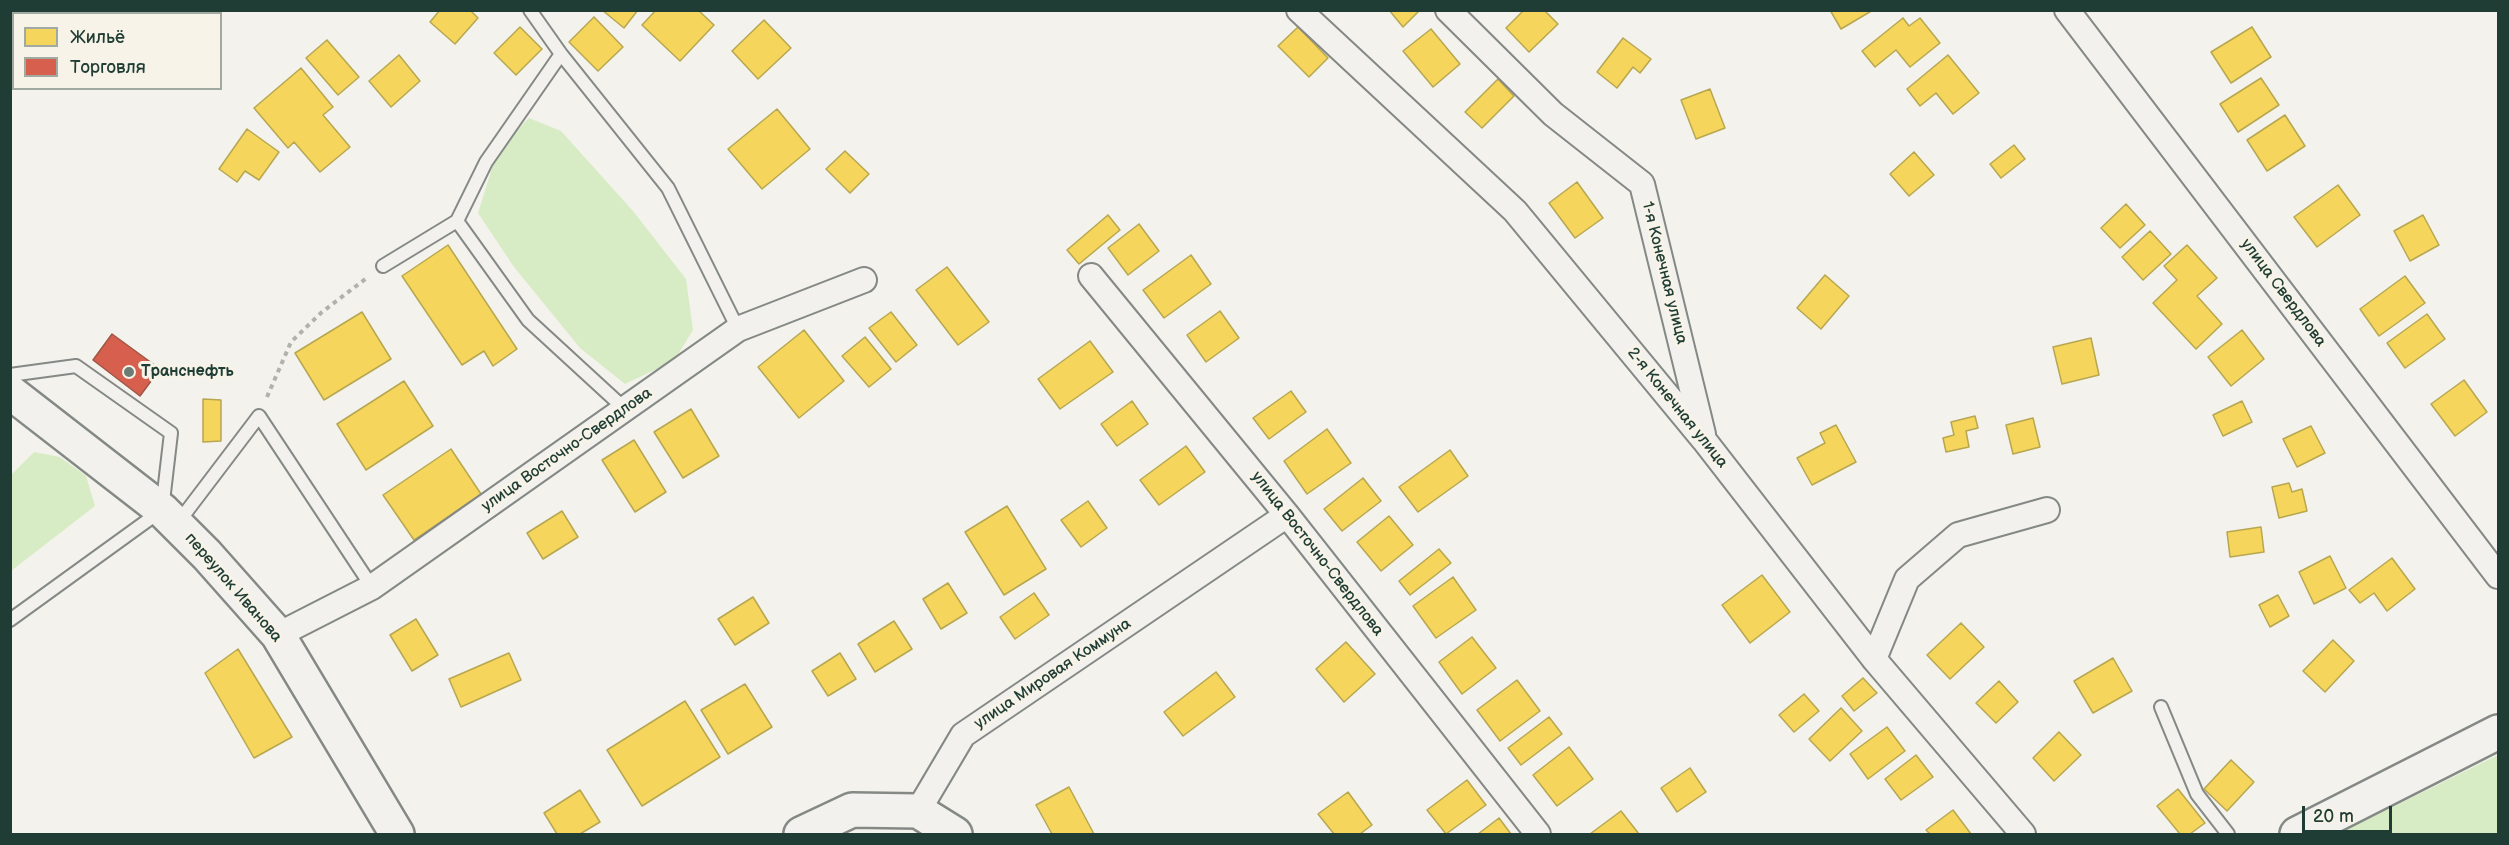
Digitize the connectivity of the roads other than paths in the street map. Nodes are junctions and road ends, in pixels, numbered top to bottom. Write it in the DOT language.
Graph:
graph roads {
  1 [pos="530,10"];
  2 [pos="1448,10"];
  3 [pos="2067,10"];
  4 [pos="1310,14"];
  5 [pos="561,54"];
  6 [pos="457,221"];
  7 [pos="383,266"];
  8 [pos="1091,276"];
  9 [pos="864,280"];
  10 [pos="738,329"];
  11 [pos="10,375"];
  12 [pos="10,392"];
  13 [pos="626,410"];
  14 [pos="1704,440"];
  15 [pos="2047,510"];
  16 [pos="1287,515"];
  17 [pos="170,517"];
  18 [pos="2499,576"];
  19 [pos="372,587"];
  20 [pos="10,620"];
  21 [pos="278,635"];
  22 [pos="1874,659"];
  23 [pos="2161,707"];
  24 [pos="2499,732"];
  25 [pos="918,811"];
  26 [pos="397,834"];
  27 [pos="801,834"];
  28 [pos="955,834"];
  29 [pos="1538,834"];
  30 [pos="2024,834"];
  31 [pos="2228,834"];
  32 [pos="2297,834"];
  1 -- 5 [label="lane"];
  2 -- 14 [label="street, 1-я Конечная улица"];
  3 -- 18 [label="street, улица Свердлова"];
  4 -- 14 [label="street, 2-я Конечная улица"];
  5 -- 6 [label="lane"];
  5 -- 10 [label="lane"];
  6 -- 7 [label="lane"];
  6 -- 13 [label="lane"];
  8 -- 16 [label="street, улица Восточно-Свердлова"];
  9 -- 10 [label="street, улица Восточно-Свердлова"];
  10 -- 13 [label="street, улица Восточно-Свердлова"];
  11 -- 17 [label="lane"];
  12 -- 17 [label="main road, переулок Иванова"];
  13 -- 19 [label="street, улица Восточно-Свердлова"];
  14 -- 22 [label="street, 2-я Конечная улица"];
  15 -- 22 [label="street"];
  16 -- 25 [label="street, улица Мировая Коммуна"];
  16 -- 29 [label="street, улица Восточно-Свердлова"];
  17 -- 19 [label="lane"];
  17 -- 20 [label="lane"];
  17 -- 21 [label="main road, переулок Иванова"];
  19 -- 21 [label="street, улица Восточно-Свердлова"];
  21 -- 26 [label="main road, переулок Иванова"];
  22 -- 30 [label="street, 2-я Конечная улица"];
  23 -- 31 [label="lane"];
  24 -- 32 [label="main road"];
  25 -- 27 [label="main road"];
  25 -- 28 [label="main road"];
}
